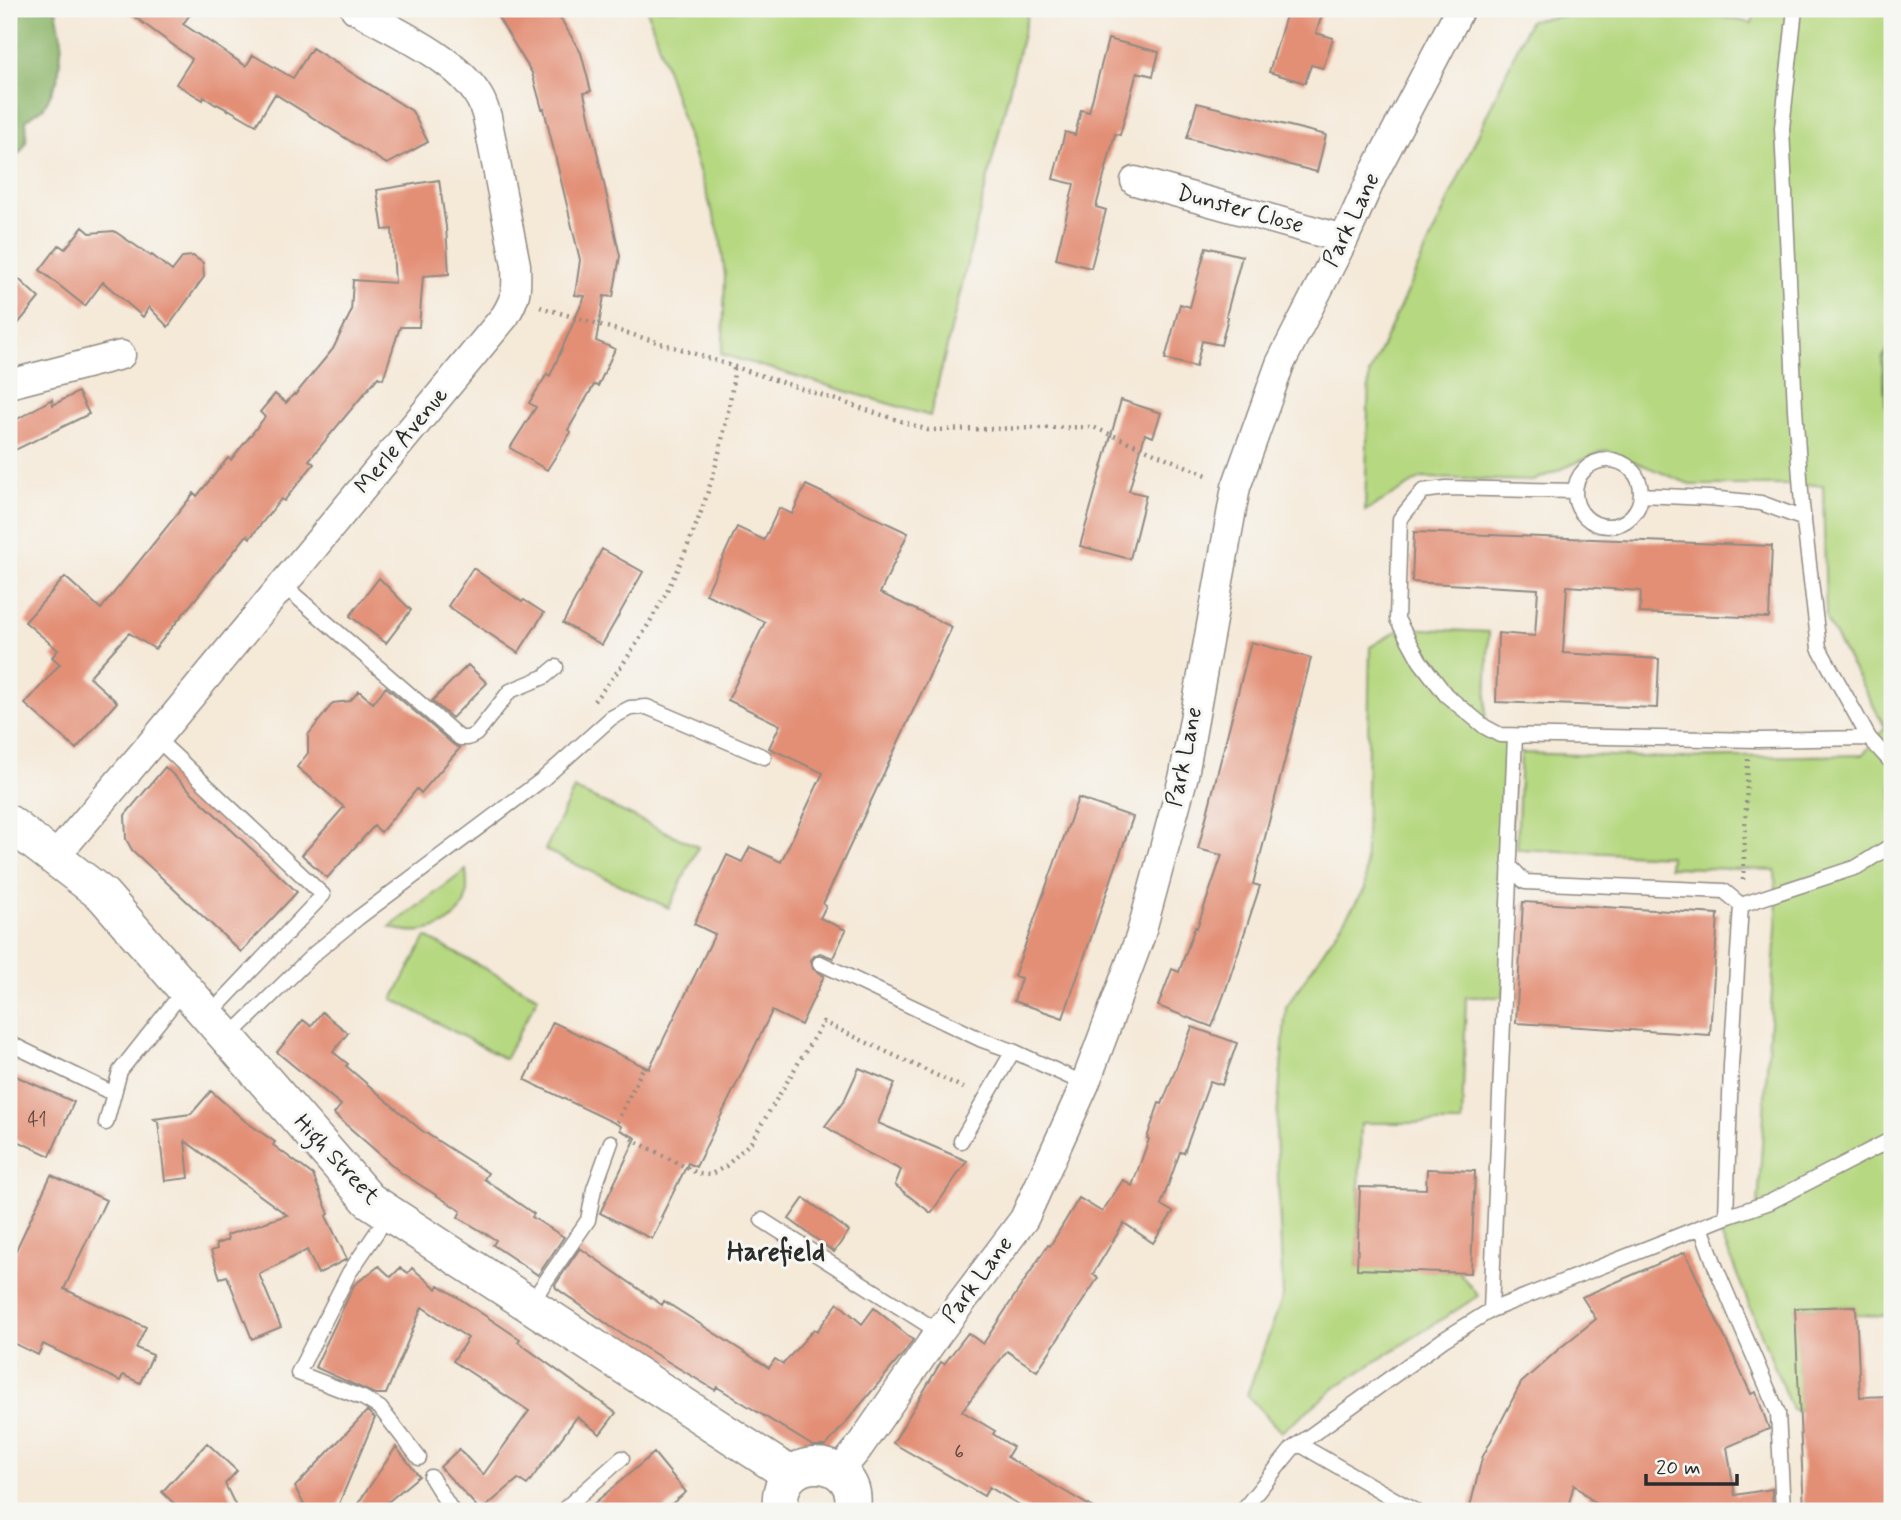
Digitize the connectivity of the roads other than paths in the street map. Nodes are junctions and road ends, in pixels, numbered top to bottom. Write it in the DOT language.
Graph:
graph roads {
  1 [pos="355,9"];
  2 [pos="1460,9"];
  3 [pos="1795,9"];
  4 [pos="1135,181"];
  5 [pos="1344,239"];
  6 [pos="121,355"];
  7 [pos="9,384"];
  8 [pos="1575,491"];
  9 [pos="1641,495"];
  10 [pos="1804,519"];
  11 [pos="283,585"];
  12 [pos="556,667"];
  13 [pos="1515,736"];
  14 [pos="156,738"];
  15 [pos="1869,738"];
  16 [pos="764,757"];
  17 [pos="1892,763"];
  18 [pos="9,823"];
  19 [pos="1892,845"];
  20 [pos="54,858"];
  21 [pos="1509,865"];
  22 [pos="1741,905"];
  23 [pos="820,963"];
  24 [pos="185,989"];
  25 [pos="218,1027"];
  26 [pos="9,1043"];
  27 [pos="1013,1051"];
  28 [pos="1085,1084"];
  29 [pos="114,1094"];
  30 [pos="106,1123"];
  31 [pos="612,1136"];
  32 [pos="1892,1139"];
  33 [pos="961,1141"];
  34 [pos="389,1214"];
  35 [pos="1726,1217"];
  36 [pos="762,1220"];
  37 [pos="1701,1227"];
  38 [pos="530,1305"];
  39 [pos="1491,1310"];
  40 [pos="939,1332"];
  41 [pos="1299,1444"];
  42 [pos="419,1458"];
  43 [pos="622,1458"];
  44 [pos="839,1472"];
  45 [pos="791,1475"];
  46 [pos="432,1477"];
  47 [pos="452,1511"];
  48 [pos="562,1511"];
  49 [pos="781,1511"];
  50 [pos="852,1511"];
  51 [pos="1242,1511"];
  52 [pos="1415,1511"];
  53 [pos="1783,1511"];
  1 -- 11 [label="street, Merle Avenue"];
  2 -- 5 [label="street, Park Lane"];
  3 -- 10 [label="lane"];
  4 -- 5 [label="street, Dunster Close"];
  5 -- 28 [label="street, Park Lane"];
  6 -- 7 [label="street"];
  8 -- 9 [label="lane"];
  8 -- 9 [label="lane"];
  8 -- 13 [label="lane"];
  9 -- 10 [label="lane"];
  10 -- 15 [label="lane"];
  11 -- 12 [label="lane"];
  11 -- 14 [label="street, Merle Avenue"];
  13 -- 15 [label="lane"];
  13 -- 21 [label="lane"];
  14 -- 20 [label="street, Merle Avenue"];
  14 -- 25 [label="lane"];
  15 -- 17 [label="lane"];
  16 -- 25 [label="lane"];
  18 -- 20 [label="street, High Street"];
  19 -- 22 [label="lane"];
  20 -- 24 [label="street, High Street"];
  21 -- 22 [label="lane"];
  21 -- 39 [label="lane"];
  22 -- 35 [label="lane"];
  23 -- 27 [label="lane"];
  24 -- 25 [label="street, High Street"];
  24 -- 29 [label="lane"];
  25 -- 34 [label="street, High Street"];
  26 -- 29 [label="lane"];
  27 -- 28 [label="lane"];
  27 -- 33 [label="lane"];
  28 -- 40 [label="street, Park Lane"];
  29 -- 30 [label="lane"];
  31 -- 38 [label="lane"];
  32 -- 35 [label="lane"];
  34 -- 38 [label="street, High Street"];
  34 -- 42 [label="lane"];
  35 -- 37 [label="lane"];
  36 -- 40 [label="lane"];
  37 -- 39 [label="lane"];
  37 -- 53 [label="lane"];
  38 -- 45 [label="street, High Street"];
  39 -- 41 [label="lane"];
  40 -- 44 [label="street, Park Lane"];
  41 -- 51 [label="lane"];
  41 -- 52 [label="lane"];
  43 -- 48 [label="lane"];
  44 -- 45 [label="street"];
  44 -- 50 [label="street"];
  45 -- 49 [label="street"];
  46 -- 47 [label="lane"];
}
